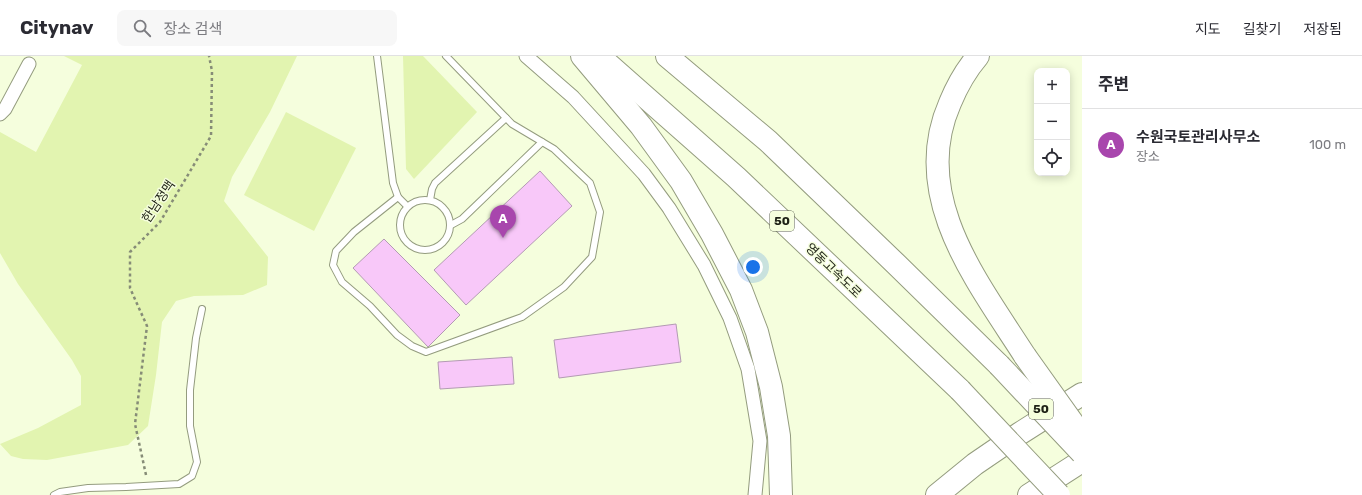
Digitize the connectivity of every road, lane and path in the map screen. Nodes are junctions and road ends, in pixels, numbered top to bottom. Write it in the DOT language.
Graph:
graph roads {
  1 [pos="209,56"];
  2 [pos="377,56"];
  3 [pos="446,56"];
  4 [pos="526,56"];
  5 [pos="582,56"];
  6 [pos="599,56"];
  7 [pos="668,56"];
  8 [pos="978,56"];
  9 [pos="29,64"];
  10 [pos="0,114"];
  11 [pos="506,118"];
  12 [pos="542,142"];
  13 [pos="398,197"];
  14 [pos="430,200"];
  15 [pos="407,206"];
  16 [pos="451,225"];
  17 [pos="202,309"];
  18 [pos="1082,394"];
  19 [pos="1082,436"];
  20 [pos="1082,453"];
  21 [pos="1082,461"];
  22 [pos="147,477"];
  23 [pos="54,495"];
  24 [pos="755,495"];
  25 [pos="781,495"];
  26 [pos="937,495"];
  27 [pos="1029,495"];
  28 [pos="1058,495"];
  1 -- 22 [label="path, 한남정맥"];
  2 -- 13 [label="lane"];
  3 -- 11 [label="lane"];
  4 -- 24 [label="street"];
  5 -- 25 [label="highway"];
  6 -- 28 [label="highway, 영동고속도로 / 50, bridge"];
  7 -- 20 [label="highway, 50, bridge"];
  8 -- 19 [label="highway, bridge"];
  9 -- 10 [label="street"];
  11 -- 12 [label="lane"];
  11 -- 14 [label="lane"];
  12 -- 13 [label="lane"];
  12 -- 16 [label="lane"];
  13 -- 15 [label="lane"];
  14 -- 15 [label="lane"];
  14 -- 16 [label="lane"];
  15 -- 16 [label="lane"];
  17 -- 23 [label="lane"];
  18 -- 26 [label="highway"];
  21 -- 27 [label="highway"];
}
